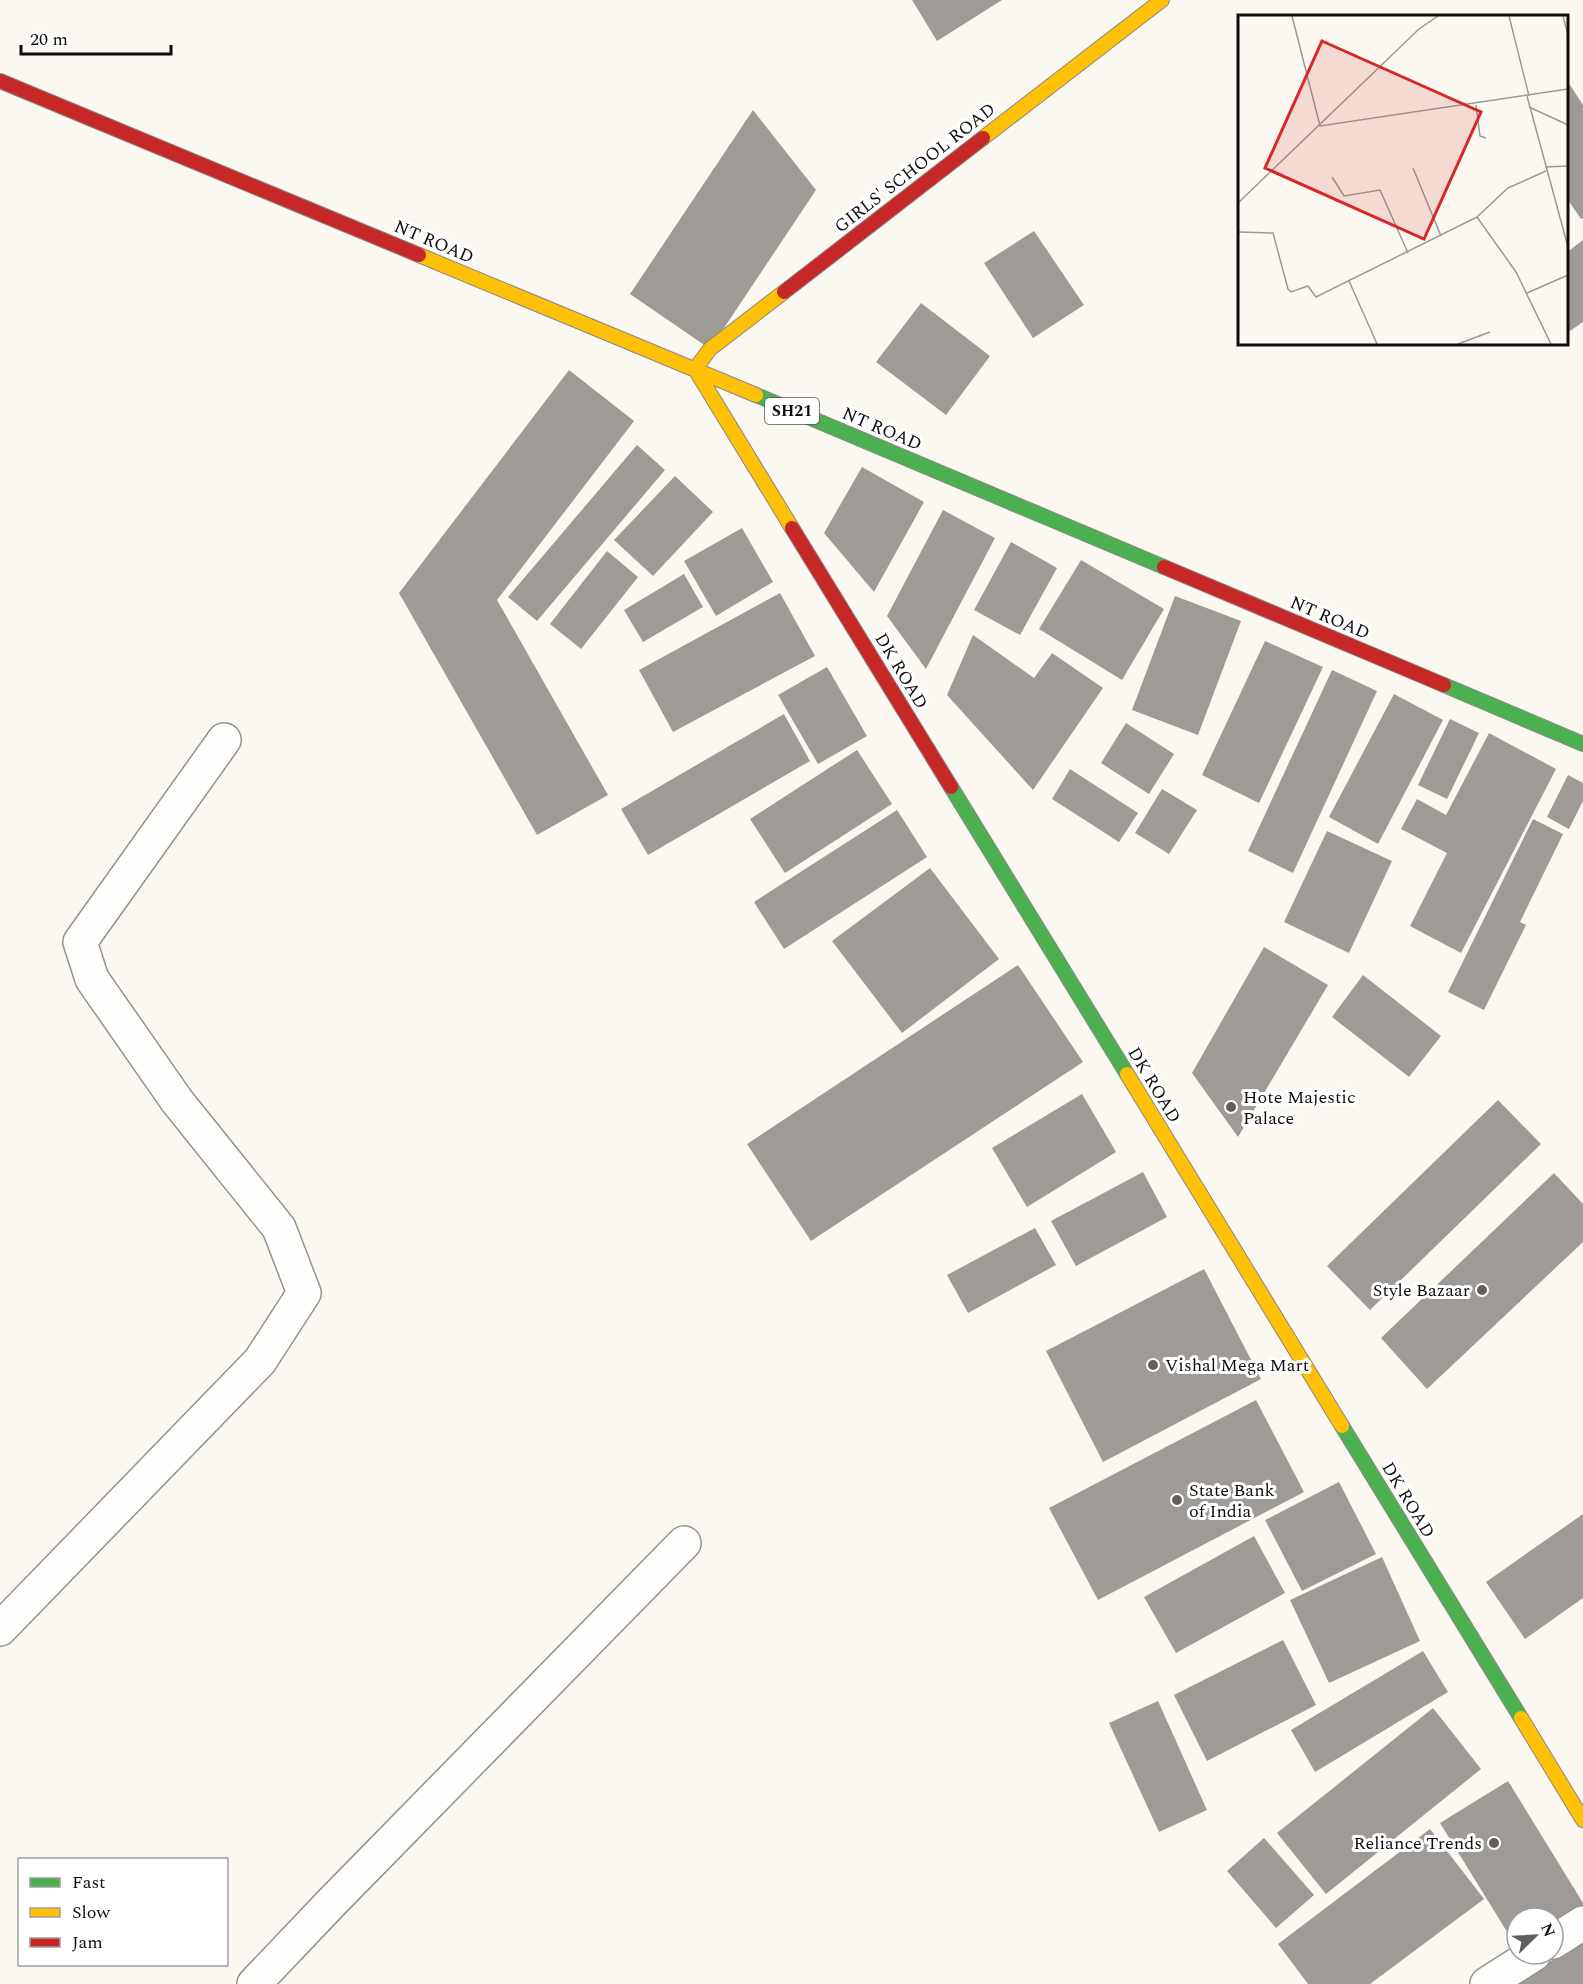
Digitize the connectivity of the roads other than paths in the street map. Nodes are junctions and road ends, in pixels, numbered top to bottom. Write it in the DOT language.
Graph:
graph roads {
  1 [pos="1162,0"];
  2 [pos="0,81"];
  3 [pos="695,369"];
  4 [pos="224,740"];
  5 [pos="1583,744"];
  6 [pos="684,1543"];
  7 [pos="0,1629"];
  8 [pos="1583,1820"];
  9 [pos="1583,1923"];
  10 [pos="1565,1934"];
  11 [pos="1515,1966"];
  12 [pos="254,1984"];
  13 [pos="1487,1984"];
  1 -- 3 [label="street, GIRLS' SCHOOL ROAD"];
  2 -- 3 [label="street, NT ROAD / SH21"];
  3 -- 5 [label="street, NT ROAD / SH21"];
  3 -- 8 [label="street, DK ROAD"];
  4 -- 7 [label="street"];
  6 -- 12 [label="street"];
  9 -- 10 [label="street"];
  11 -- 13 [label="street"];
}
